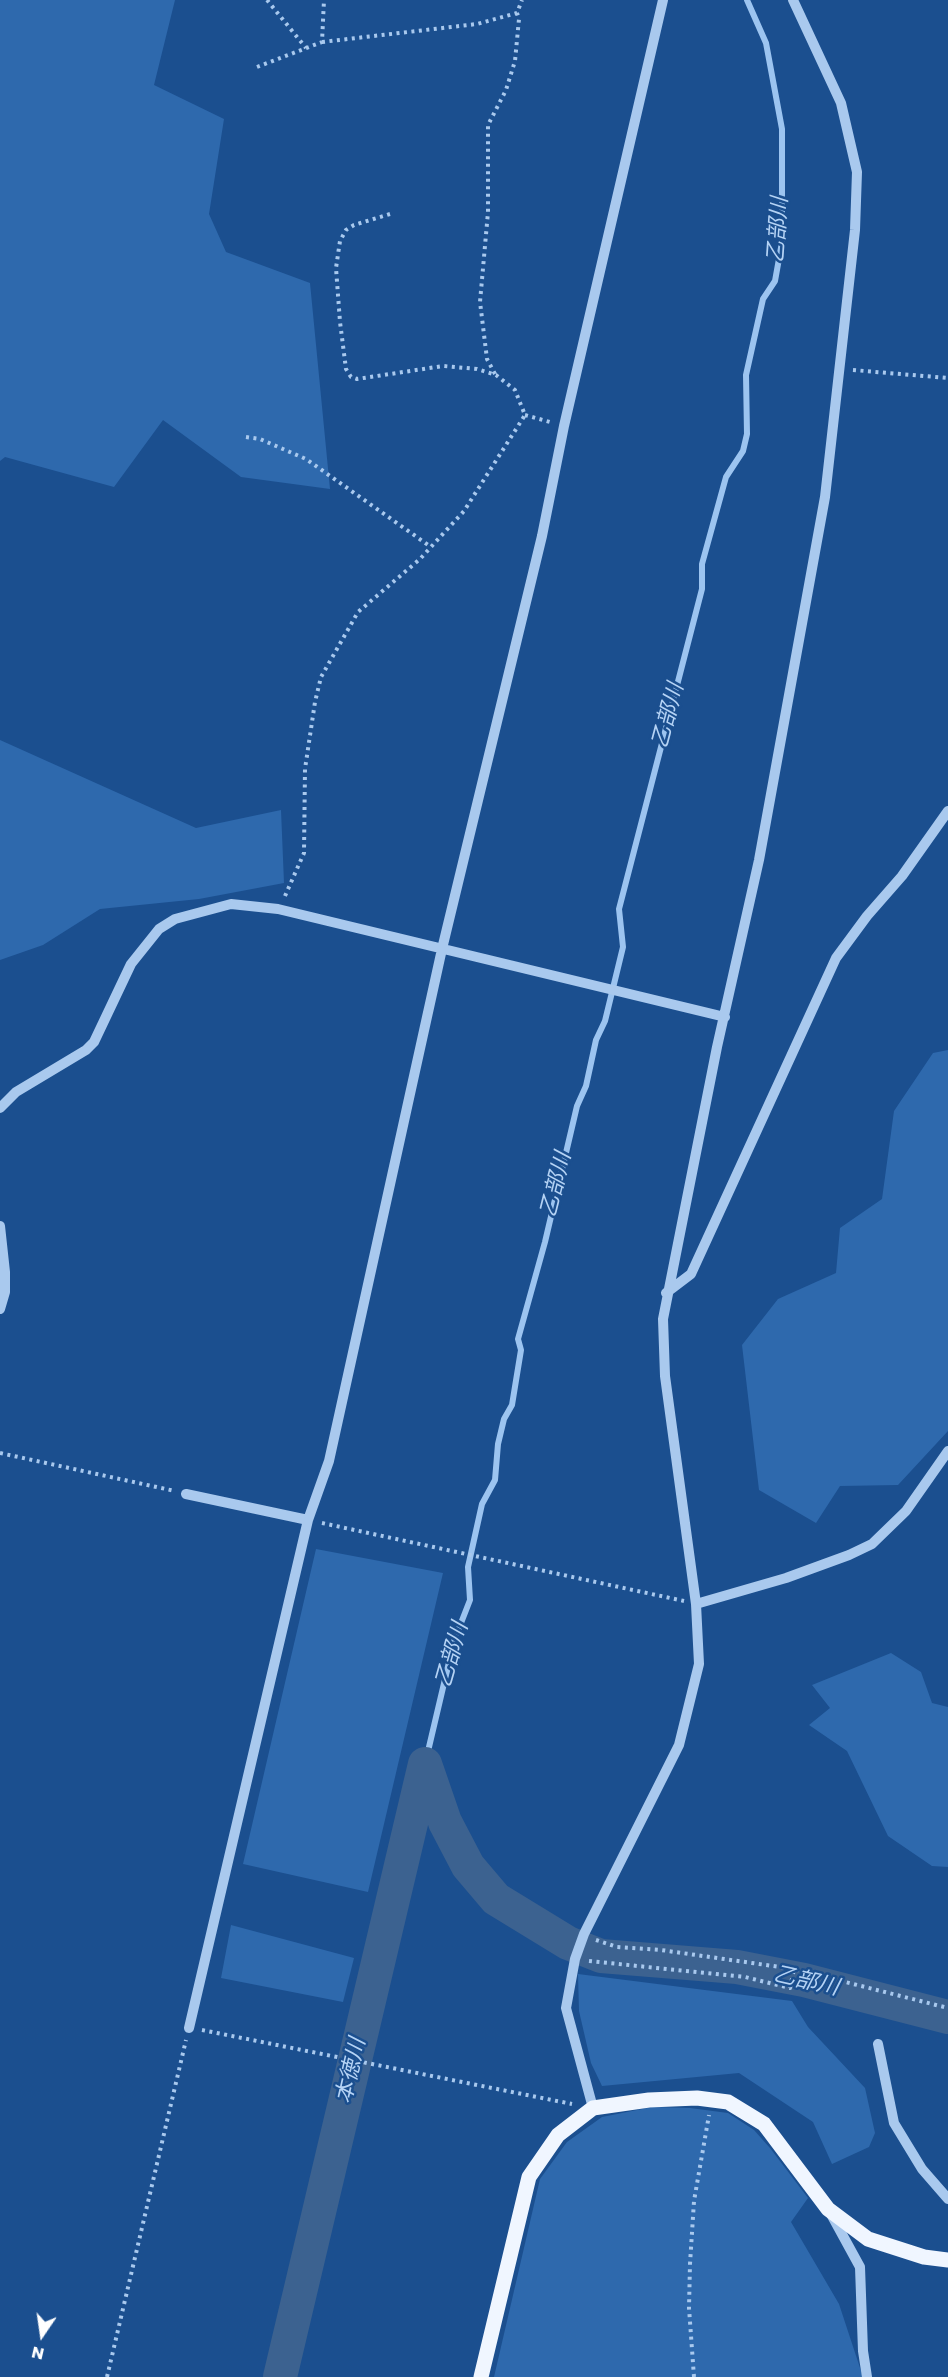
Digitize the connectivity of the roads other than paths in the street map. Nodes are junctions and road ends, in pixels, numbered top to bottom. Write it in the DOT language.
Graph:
graph roads {
  1 [pos="663,0"];
  2 [pos="793,0"];
  3 [pos="948,811"];
  4 [pos="442,949"];
  5 [pos="725,1017"];
  6 [pos="0,1108"];
  7 [pos="0,1226"];
  8 [pos="666,1293"];
  9 [pos="0,1309"];
  10 [pos="948,1451"];
  11 [pos="186,1494"];
  12 [pos="308,1520"];
  13 [pos="696,1604"];
  14 [pos="189,2028"];
  15 [pos="878,2044"];
  16 [pos="593,2108"];
  17 [pos="948,2199"];
  18 [pos="828,2209"];
  19 [pos="948,2260"];
  20 [pos="481,2377"];
  21 [pos="867,2377"];
  1 -- 4 [label="street"];
  2 -- 5 [label="street"];
  3 -- 8 [label="street"];
  4 -- 5 [label="street"];
  4 -- 6 [label="street"];
  4 -- 12 [label="street"];
  5 -- 8 [label="street"];
  7 -- 9 [label="street"];
  8 -- 13 [label="street"];
  10 -- 13 [label="street"];
  11 -- 12 [label="street"];
  12 -- 14 [label="street"];
  13 -- 16 [label="street"];
  15 -- 17 [label="street"];
  16 -- 18 [label="main road"];
  16 -- 20 [label="main road"];
  18 -- 19 [label="main road"];
  18 -- 21 [label="street"];
}
